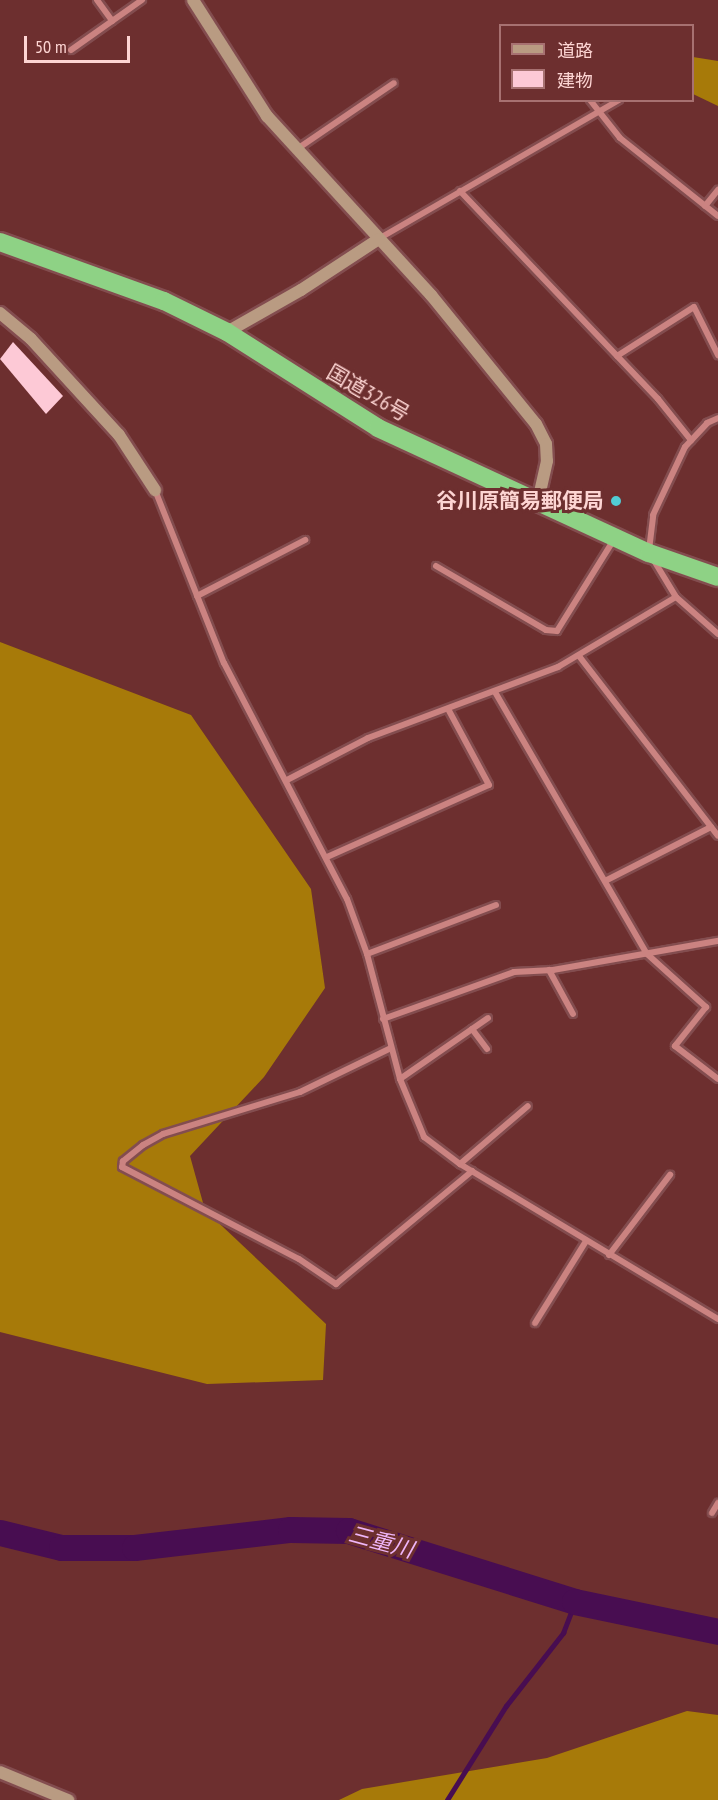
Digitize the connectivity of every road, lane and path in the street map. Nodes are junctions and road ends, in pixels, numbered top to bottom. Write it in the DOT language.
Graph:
graph roads {
  1 [pos="97,0"];
  2 [pos="142,0"];
  3 [pos="193,0"];
  4 [pos="112,21"];
  5 [pos="71,50"];
  6 [pos="394,83"];
  7 [pos="592,102"];
  8 [pos="614,102"];
  9 [pos="598,110"];
  10 [pos="297,149"];
  11 [pos="718,190"];
  12 [pos="460,191"];
  13 [pos="705,206"];
  14 [pos="718,216"];
  15 [pos="379,239"];
  16 [pos="1,245"];
  17 [pos="0,313"];
  18 [pos="227,332"];
  19 [pos="718,355"];
  20 [pos="617,356"];
  21 [pos="718,418"];
  22 [pos="691,440"];
  23 [pos="155,490"];
  24 [pos="537,501"];
  25 [pos="616,538"];
  26 [pos="305,540"];
  27 [pos="649,553"];
  28 [pos="436,566"];
  29 [pos="718,577"];
  30 [pos="197,596"];
  31 [pos="676,597"];
  32 [pos="718,634"];
  33 [pos="579,656"];
  34 [pos="495,692"];
  35 [pos="448,709"];
  36 [pos="287,780"];
  37 [pos="711,827"];
  38 [pos="718,836"];
  39 [pos="327,857"];
  40 [pos="605,881"];
  41 [pos="496,905"];
  42 [pos="718,941"];
  43 [pos="646,953"];
  44 [pos="367,954"];
  45 [pos="549,970"];
  46 [pos="573,1014"];
  47 [pos="488,1018"];
  48 [pos="383,1019"];
  49 [pos="472,1029"];
  50 [pos="391,1048"];
  51 [pos="487,1049"];
  52 [pos="400,1079"];
  53 [pos="718,1079"];
  54 [pos="528,1106"];
  55 [pos="460,1164"];
  56 [pos="472,1171"];
  57 [pos="670,1175"];
  58 [pos="586,1241"];
  59 [pos="609,1255"];
  60 [pos="718,1319"];
  61 [pos="535,1323"];
  62 [pos="718,1503"];
  63 [pos="712,1513"];
  64 [pos="0,1772"];
  65 [pos="68,1800"];
  1 -- 4 [label="street"];
  2 -- 4 [label="street"];
  3 -- 10 [label="street"];
  4 -- 5 [label="street"];
  6 -- 10 [label="street"];
  7 -- 9 [label="street"];
  8 -- 9 [label="street"];
  9 -- 12 [label="street"];
  9 -- 13 [label="street"];
  10 -- 15 [label="street"];
  11 -- 13 [label="street"];
  12 -- 15 [label="street"];
  12 -- 20 [label="street"];
  13 -- 14 [label="street"];
  15 -- 18 [label="street"];
  15 -- 24 [label="street"];
  16 -- 18 [label="highway, 国道326号"];
  17 -- 23 [label="street"];
  18 -- 24 [label="highway, 国道326号"];
  19 -- 20 [label="street"];
  20 -- 22 [label="street"];
  21 -- 22 [label="street"];
  22 -- 27 [label="street"];
  23 -- 30 [label="street"];
  24 -- 25 [label="highway, 国道326号"];
  25 -- 27 [label="highway, 国道326号"];
  25 -- 28 [label="street"];
  26 -- 30 [label="street"];
  27 -- 29 [label="highway, 国道326号"];
  27 -- 31 [label="street"];
  30 -- 36 [label="street"];
  31 -- 32 [label="street"];
  31 -- 33 [label="street"];
  33 -- 34 [label="street"];
  33 -- 37 [label="street"];
  34 -- 35 [label="street"];
  34 -- 40 [label="street"];
  35 -- 36 [label="street"];
  35 -- 39 [label="street"];
  36 -- 39 [label="street"];
  37 -- 38 [label="street"];
  37 -- 40 [label="street"];
  39 -- 44 [label="street"];
  40 -- 43 [label="street"];
  41 -- 44 [label="street"];
  42 -- 43 [label="street"];
  43 -- 45 [label="street"];
  43 -- 53 [label="street"];
  44 -- 48 [label="street"];
  45 -- 46 [label="street"];
  45 -- 48 [label="street"];
  47 -- 49 [label="street"];
  48 -- 50 [label="street"];
  49 -- 51 [label="street"];
  49 -- 52 [label="street"];
  50 -- 52 [label="street"];
  50 -- 56 [label="street"];
  52 -- 55 [label="street"];
  54 -- 55 [label="street"];
  55 -- 56 [label="street"];
  56 -- 58 [label="street"];
  57 -- 59 [label="street"];
  58 -- 59 [label="street"];
  58 -- 61 [label="street"];
  59 -- 60 [label="street"];
  62 -- 63 [label="street"];
  64 -- 65 [label="street"];
}
